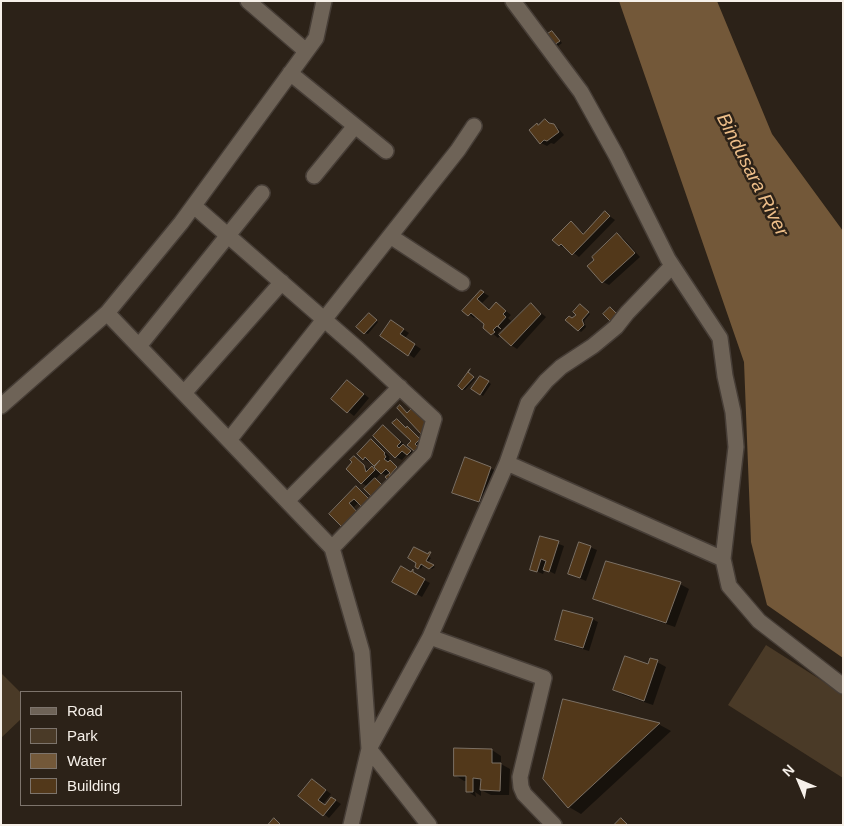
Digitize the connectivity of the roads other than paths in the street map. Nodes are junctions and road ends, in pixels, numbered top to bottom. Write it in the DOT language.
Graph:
graph roads {
  1 [pos="248,1"];
  2 [pos="324,1"];
  3 [pos="513,1"];
  4 [pos="306,51"];
  5 [pos="290,73"];
  6 [pos="355,126"];
  7 [pos="474,126"];
  8 [pos="386,151"];
  9 [pos="314,176"];
  10 [pos="262,193"];
  11 [pos="194,206"];
  12 [pos="228,235"];
  13 [pos="390,236"];
  14 [pos="672,266"];
  15 [pos="282,282"];
  16 [pos="462,283"];
  17 [pos="108,313"];
  18 [pos="324,319"];
  19 [pos="139,346"];
  20 [pos="400,388"];
  21 [pos="184,393"];
  22 [pos="1,406"];
  23 [pos="229,440"];
  24 [pos="507,462"];
  25 [pos="287,501"];
  26 [pos="332,548"];
  27 [pos="723,559"];
  28 [pos="430,637"];
  29 [pos="843,686"];
  30 [pos="369,750"];
  31 [pos="352,825"];
  32 [pos="429,825"];
  33 [pos="554,825"];
  1 -- 4 [label="street"];
  2 -- 4 [label="street"];
  3 -- 14 [label="street"];
  4 -- 5 [label="street"];
  5 -- 6 [label="street"];
  5 -- 11 [label="street"];
  6 -- 8 [label="street"];
  6 -- 9 [label="street"];
  7 -- 13 [label="street"];
  10 -- 12 [label="street"];
  11 -- 12 [label="street"];
  11 -- 17 [label="street"];
  12 -- 15 [label="street"];
  12 -- 19 [label="street"];
  13 -- 16 [label="street"];
  13 -- 18 [label="street"];
  14 -- 24 [label="street"];
  14 -- 27 [label="street"];
  15 -- 18 [label="street"];
  15 -- 21 [label="street"];
  17 -- 19 [label="street"];
  17 -- 22 [label="street"];
  18 -- 20 [label="street"];
  18 -- 23 [label="street"];
  19 -- 21 [label="street"];
  20 -- 25 [label="street"];
  20 -- 26 [label="street"];
  21 -- 23 [label="street"];
  23 -- 25 [label="street"];
  24 -- 27 [label="street"];
  24 -- 28 [label="street"];
  25 -- 26 [label="street"];
  26 -- 30 [label="street"];
  27 -- 29 [label="street"];
  28 -- 30 [label="street"];
  28 -- 33 [label="street"];
  30 -- 31 [label="street"];
  30 -- 32 [label="street"];
}
